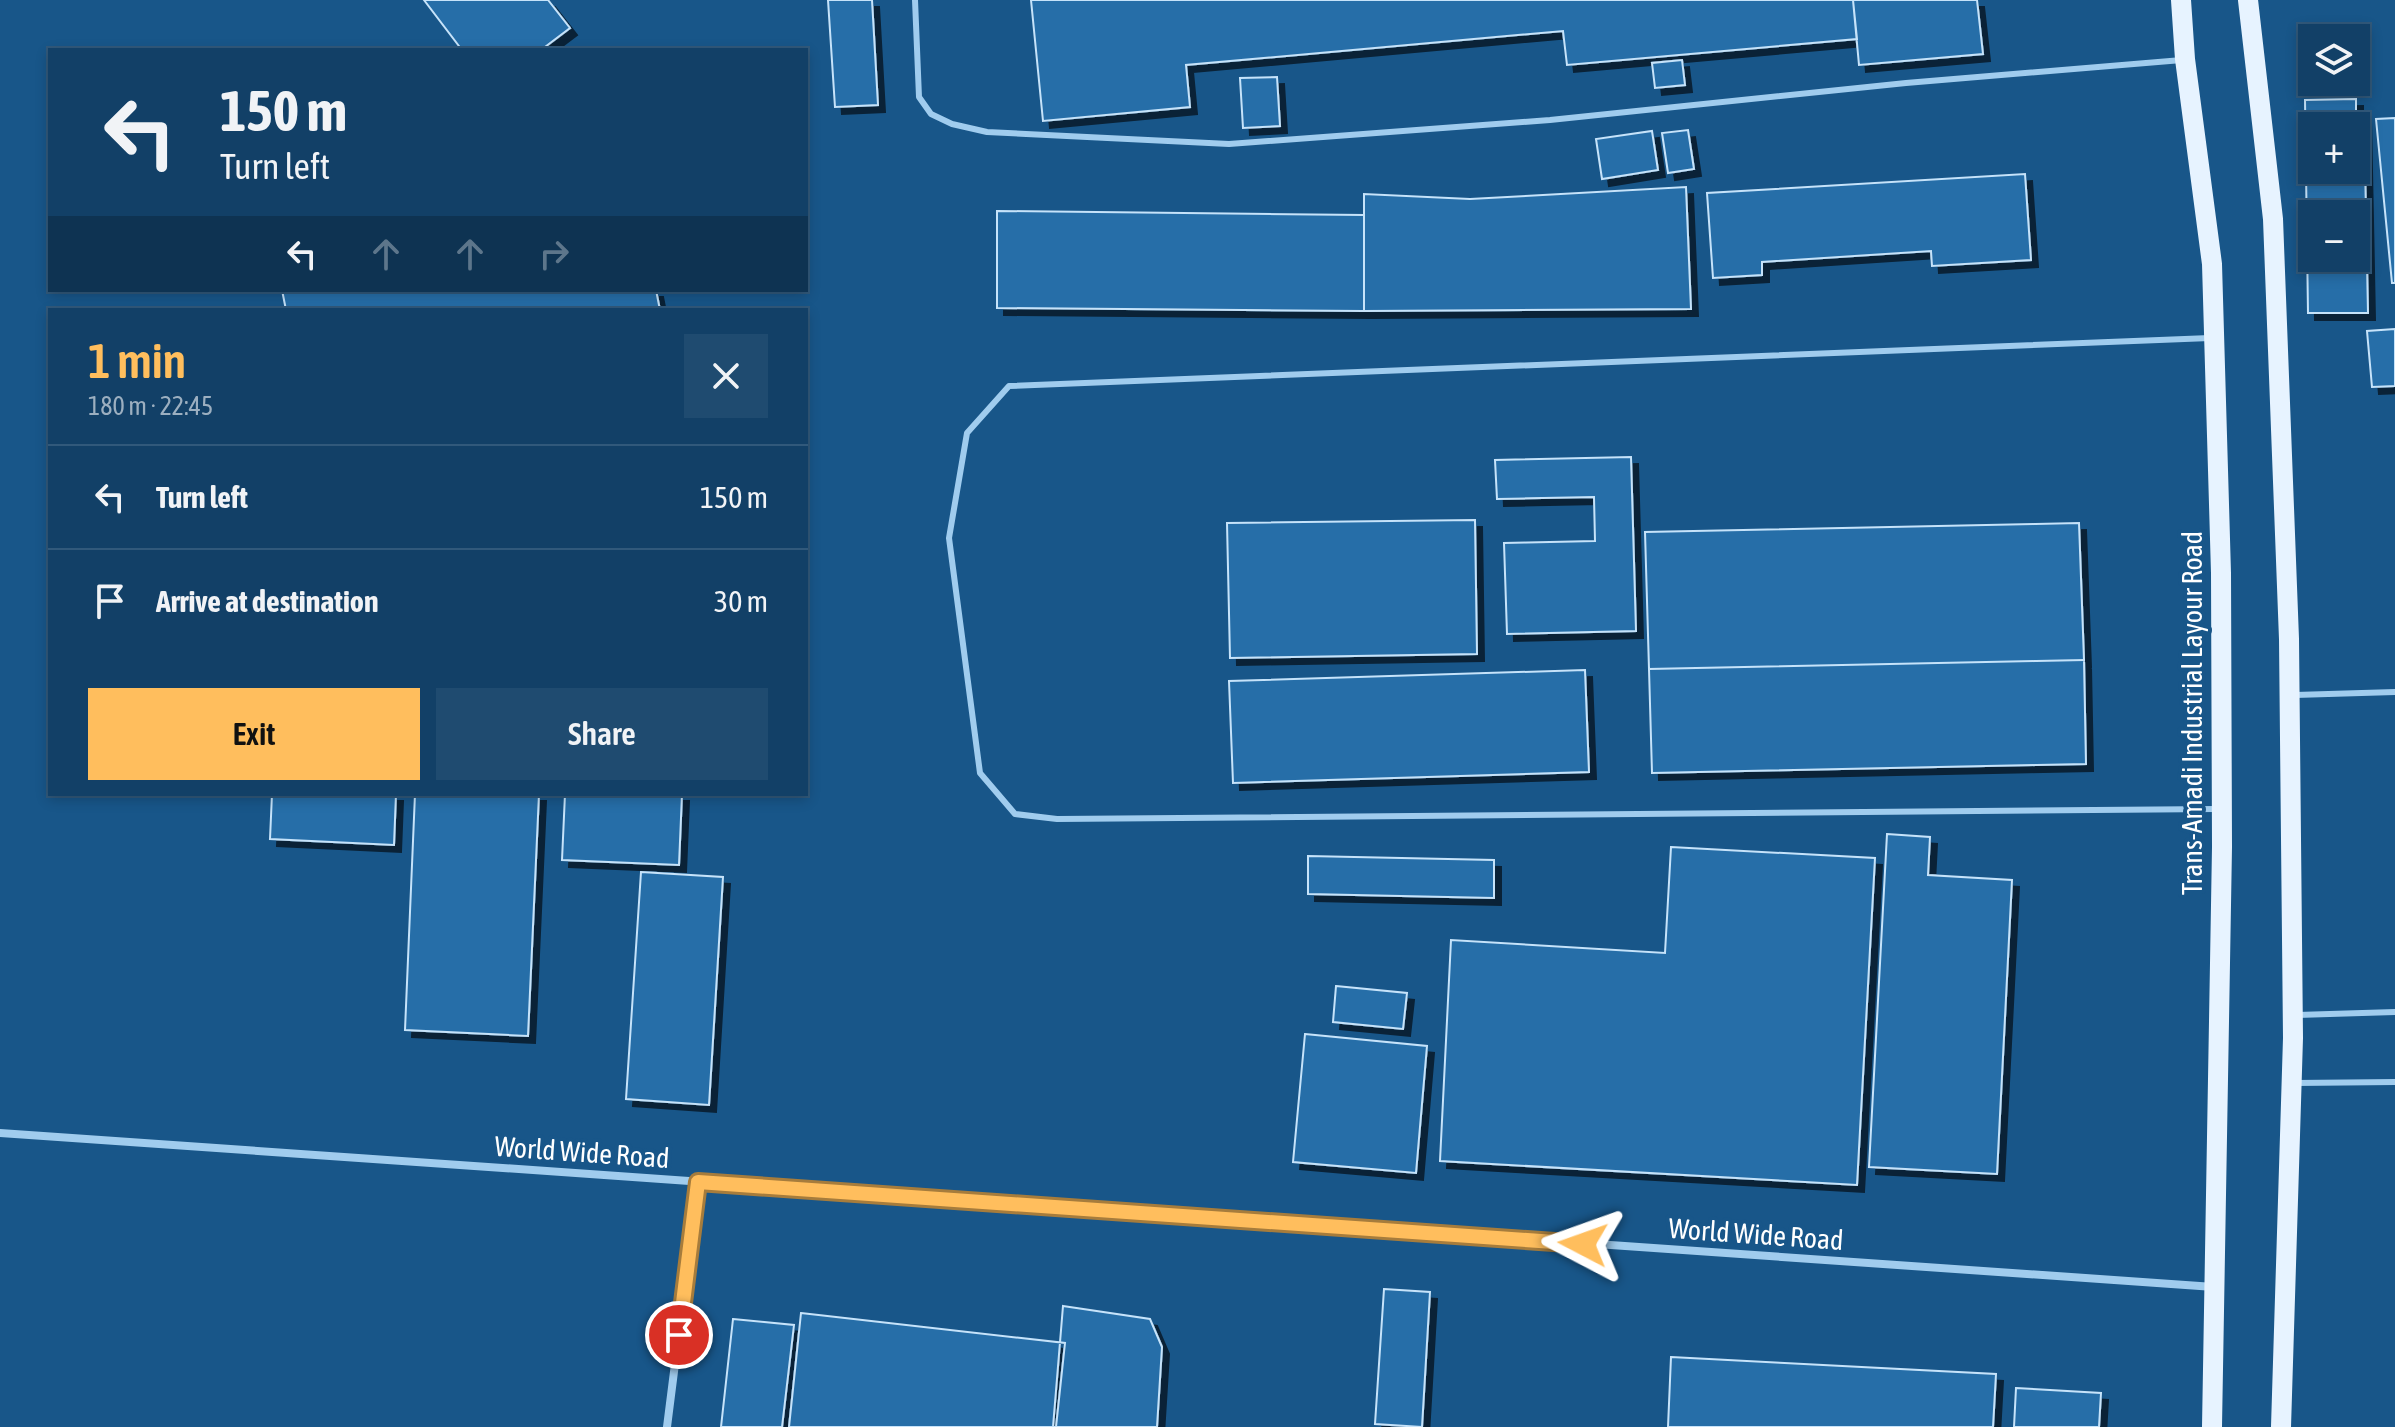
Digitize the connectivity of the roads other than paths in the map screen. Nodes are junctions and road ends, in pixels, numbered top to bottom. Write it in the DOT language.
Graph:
graph roads {
  1 [pos="915,0"];
  2 [pos="2181,0"];
  3 [pos="2248,0"];
  4 [pos="2185,59"];
  5 [pos="2214,338"];
  6 [pos="2395,692"];
  7 [pos="2290,695"];
  8 [pos="2222,809"];
  9 [pos="2395,1012"];
  10 [pos="2293,1015"];
  11 [pos="2395,1082"];
  12 [pos="2292,1083"];
  13 [pos="0,1133"];
  14 [pos="698,1182"];
  15 [pos="2215,1287"];
  16 [pos="667,1427"];
  17 [pos="2212,1427"];
  18 [pos="2281,1427"];
  1 -- 4 [label="lane"];
  2 -- 4 [label="main road, Trans-Amadi Industrial Layour Road"];
  3 -- 7 [label="main road"];
  4 -- 5 [label="main road, Trans-Amadi Industrial Layour Road"];
  5 -- 8 [label="main road, Trans-Amadi Industrial Layour Road"];
  5 -- 8 [label="lane"];
  6 -- 7 [label="lane"];
  7 -- 10 [label="main road"];
  8 -- 15 [label="main road, Trans-Amadi Industrial Layour Road"];
  9 -- 10 [label="lane"];
  10 -- 12 [label="main road"];
  11 -- 12 [label="lane"];
  12 -- 18 [label="main road"];
  13 -- 14 [label="street, World Wide Road"];
  14 -- 15 [label="street, World Wide Road"];
  14 -- 16 [label="street"];
  15 -- 17 [label="main road, Trans-Amadi Industrial Layour Road"];
}
